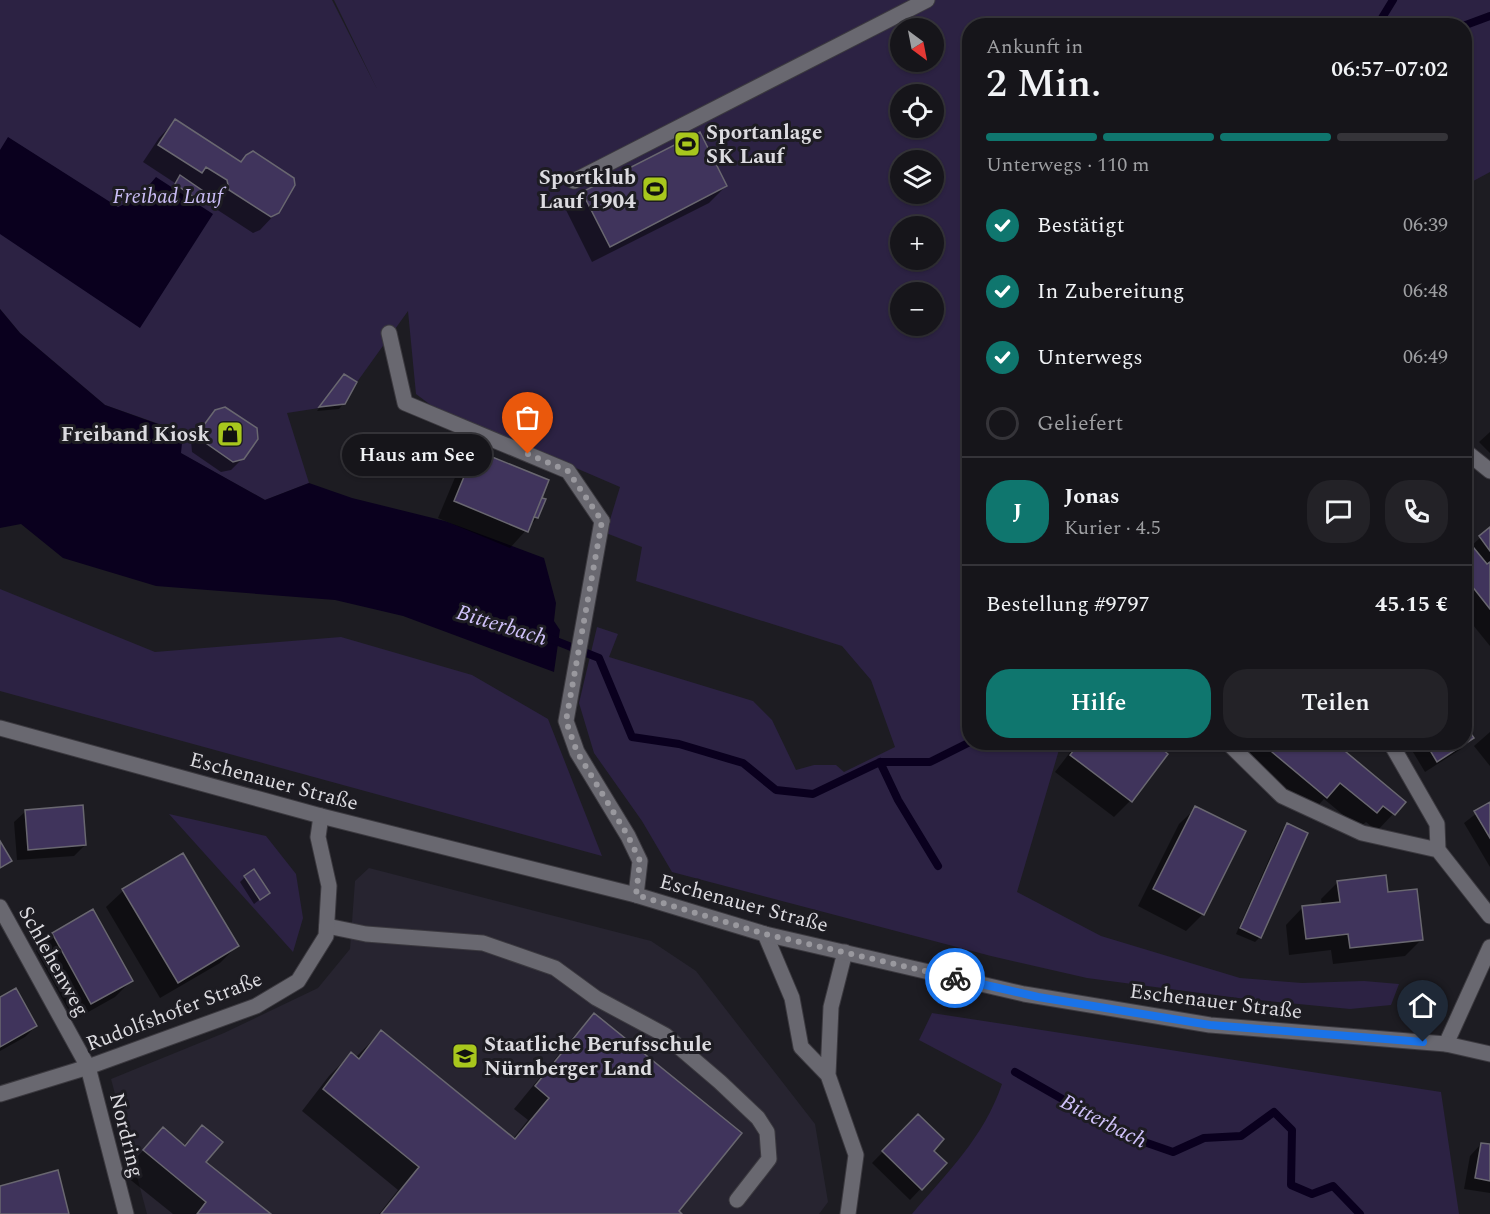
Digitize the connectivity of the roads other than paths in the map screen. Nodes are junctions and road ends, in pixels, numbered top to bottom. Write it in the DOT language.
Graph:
graph roads {
  1 [pos="927,0"];
  2 [pos="574,181"];
  3 [pos="389,333"];
  4 [pos="1472,456"];
  5 [pos="1490,471"];
  6 [pos="0,728"];
  7 [pos="1235,750"];
  8 [pos="1395,750"];
  9 [pos="321,816"];
  10 [pos="1438,850"];
  11 [pos="636,895"];
  12 [pos="0,908"];
  13 [pos="1490,916"];
  14 [pos="327,926"];
  15 [pos="765,934"];
  16 [pos="1490,947"];
  17 [pos="845,952"];
  18 [pos="1446,1044"];
  19 [pos="1490,1054"];
  20 [pos="88,1067"];
  21 [pos="828,1075"];
  22 [pos="0,1094"];
  23 [pos="737,1200"];
  24 [pos="126,1214"];
  25 [pos="848,1214"];
  1 -- 2 [label="street"];
  3 -- 11 [label="street"];
  4 -- 5 [label="street"];
  6 -- 9 [label="street, Eschenauer Straße"];
  7 -- 10 [label="street"];
  8 -- 10 [label="street"];
  9 -- 11 [label="street, Eschenauer Straße"];
  9 -- 14 [label="street, Rudolfshofer Straße"];
  10 -- 13 [label="street"];
  11 -- 15 [label="street, Eschenauer Straße"];
  12 -- 20 [label="street, Schlehenweg"];
  14 -- 20 [label="street, Rudolfshofer Straße"];
  14 -- 23 [label="street"];
  15 -- 17 [label="street, Eschenauer Straße"];
  15 -- 21 [label="street"];
  16 -- 18 [label="street"];
  17 -- 18 [label="street, Eschenauer Straße"];
  17 -- 21 [label="street"];
  18 -- 19 [label="street, Eschenauer Straße"];
  20 -- 22 [label="street, Rudolfshofer Straße"];
  20 -- 24 [label="street, Nordring"];
  21 -- 25 [label="street"];
}
